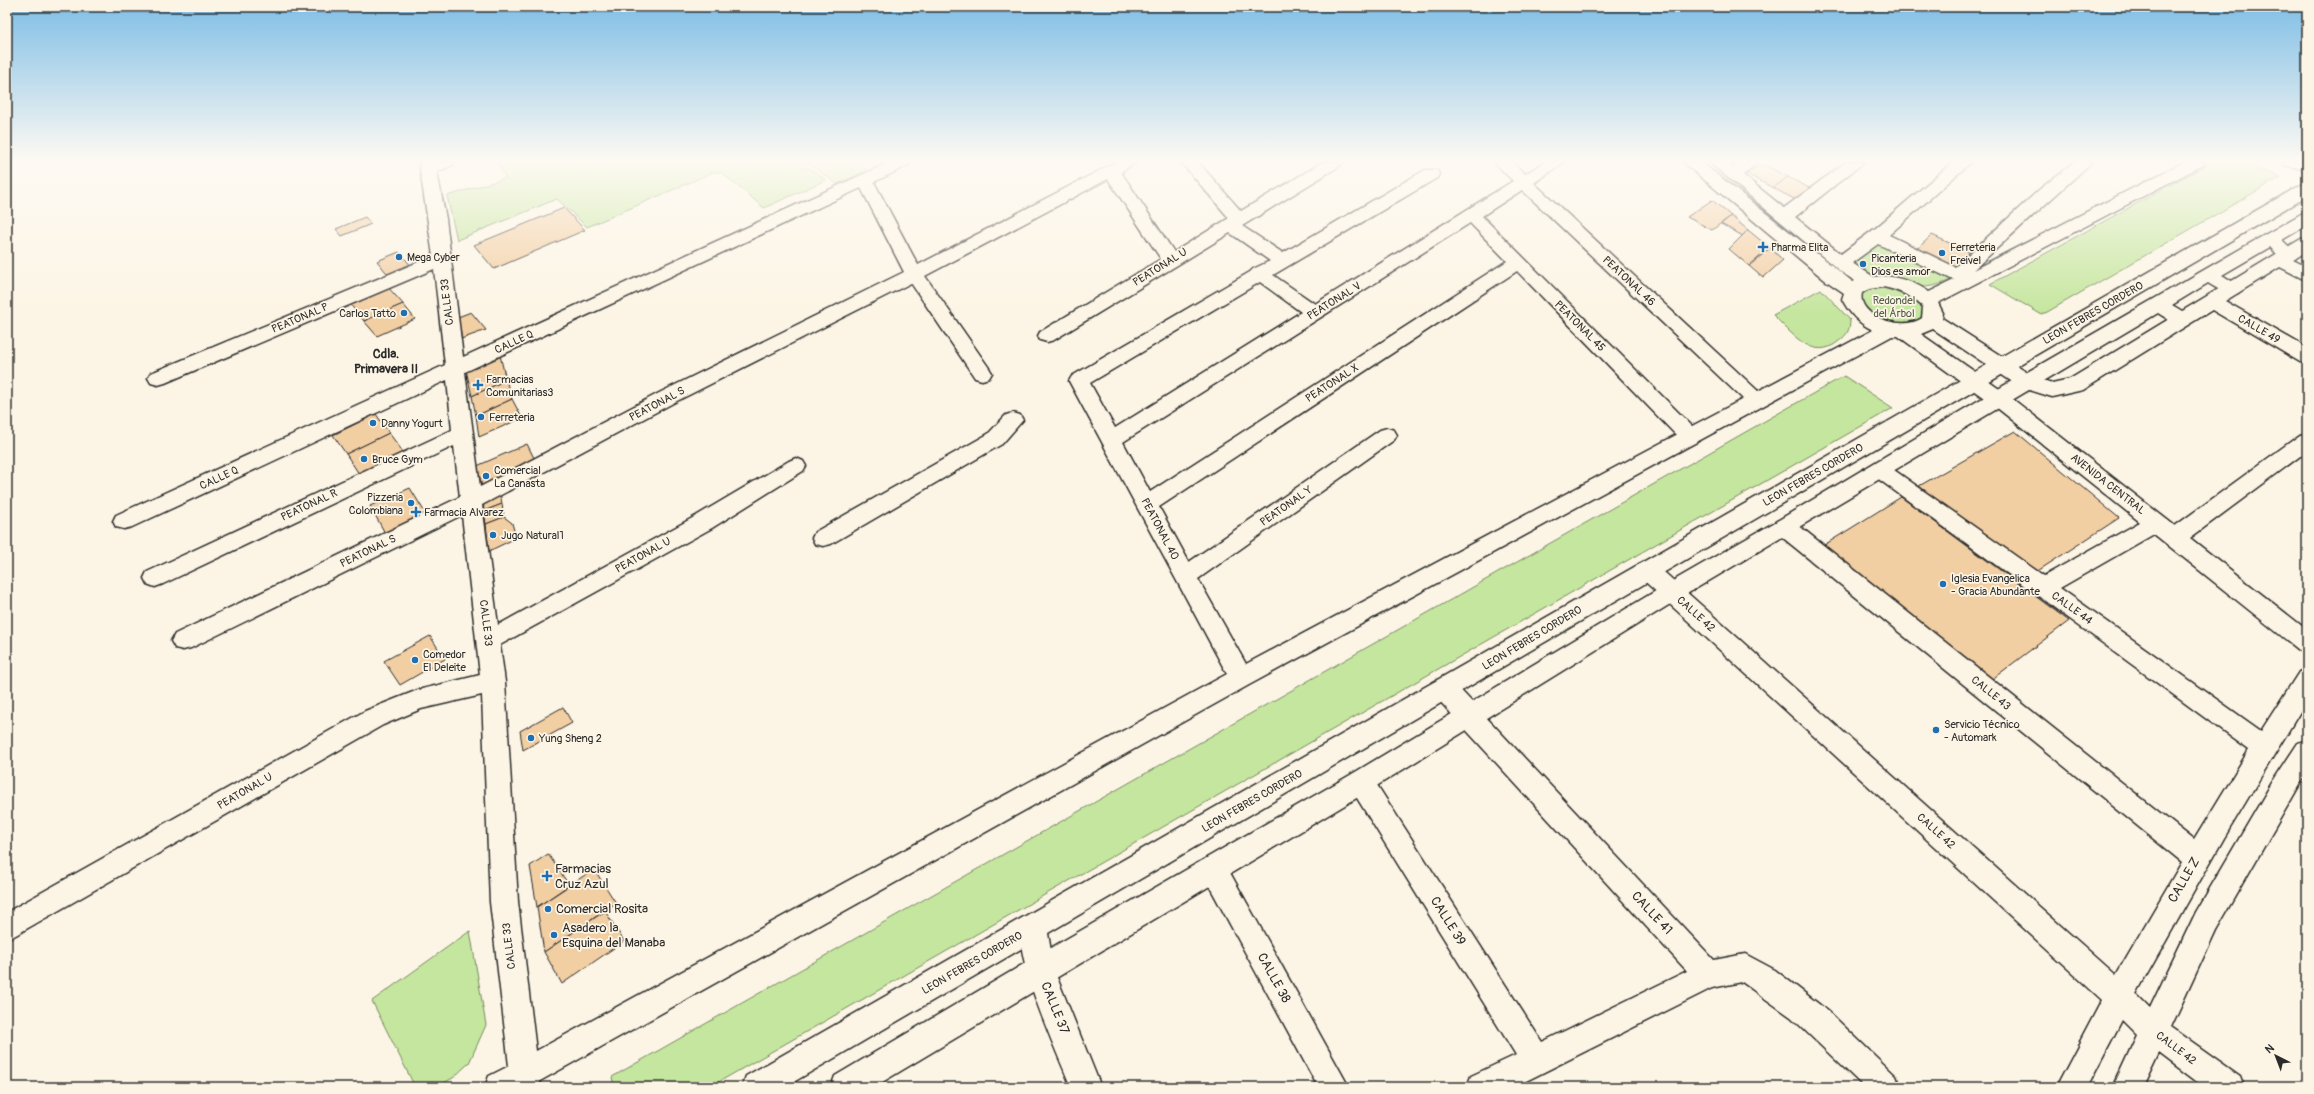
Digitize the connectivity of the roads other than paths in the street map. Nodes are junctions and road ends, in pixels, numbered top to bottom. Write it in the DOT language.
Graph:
graph roads {
  1 [pos="438,213"];
  2 [pos="794,213"];
  3 [pos="882,213"];
  4 [pos="1029,213"];
  5 [pos="1139,213"];
  6 [pos="1227,213"];
  7 [pos="1249,213"];
  8 [pos="1363,213"];
  9 [pos="1475,213"];
  10 [pos="1557,213"];
  11 [pos="1754,213"];
  12 [pos="1779,213"];
  13 [pos="1789,213"];
  14 [pos="1903,213"];
  15 [pos="2024,213"];
  16 [pos="2098,213"];
  17 [pos="2266,213"];
  18 [pos="1472,215"];
  19 [pos="1784,217"];
  20 [pos="2307,218"];
  21 [pos="1234,222"];
  22 [pos="1876,236"];
  23 [pos="2272,240"];
  24 [pos="2307,243"];
  25 [pos="2284,258"];
  26 [pos="442,259"];
  27 [pos="1281,260"];
  28 [pos="1171,261"];
  29 [pos="1518,262"];
  30 [pos="1841,263"];
  31 [pos="1259,273"];
  32 [pos="914,274"];
  33 [pos="2307,275"];
  34 [pos="2210,276"];
  35 [pos="1870,282"];
  36 [pos="2232,289"];
  37 [pos="1853,291"];
  38 [pos="1927,301"];
  39 [pos="2211,301"];
  40 [pos="2159,305"];
  41 [pos="1315,313"];
  42 [pos="2182,319"];
  43 [pos="1932,320"];
  44 [pos="1896,330"];
  45 [pos="1048,336"];
  46 [pos="2307,357"];
  47 [pos="2002,366"];
  48 [pos="455,370"];
  49 [pos="982,373"];
  50 [pos="158,378"];
  51 [pos="1976,382"];
  52 [pos="2027,382"];
  53 [pos="1998,398"];
  54 [pos="1756,400"];
  55 [pos="1013,420"];
  56 [pos="463,433"];
  57 [pos="1387,436"];
  58 [pos="1689,436"];
  59 [pos="1112,439"];
  60 [pos="2307,440"];
  61 [pos="796,466"];
  62 [pos="1880,470"];
  63 [pos="471,501"];
  64 [pos="1147,504"];
  65 [pos="124,521"];
  66 [pos="2156,523"];
  67 [pos="1785,527"];
  68 [pos="823,538"];
  69 [pos="2175,538"];
  70 [pos="1647,570"];
  71 [pos="1186,576"];
  72 [pos="155,578"];
  73 [pos="2043,587"];
  74 [pos="1672,592"];
  75 [pos="183,641"];
  76 [pos="488,641"];
  77 [pos="2307,643"];
  78 [pos="1241,678"];
  79 [pos="2307,679"];
  80 [pos="493,682"];
  81 [pos="1445,690"];
  82 [pos="1469,716"];
  83 [pos="2264,747"];
  84 [pos="2307,751"];
  85 [pos="1361,782"];
  86 [pos="2197,858"];
  87 [pos="1214,869"];
  88 [pos="7,927"];
  89 [pos="1033,927"];
  90 [pos="1040,970"];
  91 [pos="1709,975"];
  92 [pos="2118,996"];
  93 [pos="2153,1031"];
  94 [pos="1536,1060"];
  95 [pos="525,1081"];
  96 [pos="500,1087"];
  97 [pos="757,1087"];
  98 [pos="846,1087"];
  99 [pos="1086,1087"];
  100 [pos="1334,1087"];
  101 [pos="1482,1087"];
  102 [pos="1884,1087"];
  103 [pos="2071,1087"];
  104 [pos="2128,1087"];
  105 [pos="2229,1087"];
  1 -- 26 [label="street, CALLE 33"];
  2 -- 48 [label="street, CALLE Q"];
  3 -- 32 [label="street"];
  4 -- 32 [label="street, PEATONAL S"];
  5 -- 28 [label="street"];
  6 -- 21 [label="street"];
  7 -- 21 [label="street, PEATONAL U"];
  8 -- 27 [label="street"];
  9 -- 18 [label="street, PEATONAL V"];
  10 -- 54 [label="street, PEATONAL 46"];
  11 -- 37 [label="street"];
  12 -- 19 [label="street"];
  13 -- 19 [label="street"];
  14 -- 22 [label="street"];
  15 -- 22 [label="street"];
  16 -- 38 [label="street"];
  17 -- 47 [label="street, LEON FEBRES CORDERO"];
  18 -- 29 [label="street, PEATONAL 45"];
  18 -- 41 [label="street, PEATONAL V"];
  19 -- 30 [label="street"];
  20 -- 23 [label="street"];
  21 -- 27 [label="street"];
  21 -- 28 [label="street, PEATONAL U"];
  22 -- 30 [label="street"];
  23 -- 25 [label="street"];
  23 -- 34 [label="street"];
  24 -- 25 [label="street"];
  25 -- 33 [label="street"];
  25 -- 36 [label="street"];
  26 -- 48 [label="street, CALLE 33"];
  26 -- 50 [label="street, PEATONAL P"];
  27 -- 31 [label="street"];
  28 -- 45 [label="street, PEATONAL U"];
  29 -- 58 [label="street, PEATONAL 45"];
  29 -- 64 [label="street, PEATONAL X"];
  30 -- 35 [label="street"];
  31 -- 41 [label="street"];
  31 -- 59 [label="street, PEATONAL 40"];
  32 -- 49 [label="street"];
  32 -- 63 [label="street, PEATONAL S"];
  34 -- 36 [label="street"];
  34 -- 40 [label="street"];
  35 -- 37 [label="street"];
  35 -- 38 [label="street"];
  36 -- 39 [label="street"];
  37 -- 44 [label="street, AVENIDA CENTRAL"];
  38 -- 43 [label="street"];
  39 -- 42 [label="street"];
  39 -- 46 [label="street, CALLE 49"];
  40 -- 42 [label="street"];
  40 -- 52 [label="street"];
  41 -- 59 [label="street, PEATONAL V"];
  42 -- 52 [label="street"];
  43 -- 44 [label="street"];
  43 -- 47 [label="street"];
  44 -- 51 [label="street, AVENIDA CENTRAL"];
  44 -- 54 [label="street"];
  47 -- 51 [label="street, LEON FEBRES CORDERO"];
  47 -- 52 [label="street"];
  48 -- 56 [label="street, CALLE 33"];
  48 -- 65 [label="street, CALLE Q"];
  51 -- 53 [label="street, AVENIDA CENTRAL"];
  51 -- 70 [label="street, LEON FEBRES CORDERO"];
  52 -- 53 [label="street"];
  53 -- 62 [label="street"];
  53 -- 66 [label="street, AVENIDA CENTRAL"];
  54 -- 58 [label="street"];
  55 -- 68 [label="street"];
  56 -- 63 [label="street, CALLE 33"];
  56 -- 72 [label="street, PEATONAL R"];
  57 -- 71 [label="street, PEATONAL Y"];
  58 -- 78 [label="street"];
  59 -- 64 [label="street, PEATONAL 40"];
  60 -- 69 [label="street"];
  61 -- 76 [label="street, PEATONAL U"];
  62 -- 67 [label="street"];
  62 -- 73 [label="street, CALLE 44"];
  63 -- 75 [label="street, PEATONAL S"];
  63 -- 76 [label="street, CALLE 33"];
  64 -- 71 [label="street, PEATONAL 40"];
  66 -- 69 [label="street, AVENIDA CENTRAL"];
  66 -- 73 [label="street"];
  67 -- 74 [label="street"];
  67 -- 86 [label="street, CALLE 43"];
  69 -- 77 [label="street, AVENIDA CENTRAL"];
  70 -- 74 [label="street, CALLE 42"];
  70 -- 81 [label="street, LEON FEBRES CORDERO"];
  71 -- 78 [label="street, PEATONAL 40"];
  73 -- 83 [label="street, CALLE 44"];
  74 -- 82 [label="street"];
  74 -- 92 [label="street, CALLE 42"];
  76 -- 80 [label="street, CALLE 33"];
  78 -- 95 [label="street"];
  79 -- 83 [label="street, CALLE Z"];
  80 -- 88 [label="street, PEATONAL U"];
  80 -- 95 [label="street, CALLE 33"];
  81 -- 82 [label="street, CALLE 41"];
  81 -- 89 [label="street, LEON FEBRES CORDERO"];
  82 -- 85 [label="street"];
  82 -- 91 [label="street, CALLE 41"];
  83 -- 86 [label="street, CALLE Z"];
  84 -- 93 [label="street"];
  85 -- 87 [label="street"];
  85 -- 94 [label="street, CALLE 39"];
  86 -- 92 [label="street, CALLE Z"];
  87 -- 90 [label="street"];
  87 -- 100 [label="street, CALLE 38"];
  89 -- 90 [label="street, CALLE 37"];
  89 -- 97 [label="street, LEON FEBRES CORDERO"];
  90 -- 98 [label="street"];
  90 -- 99 [label="street, CALLE 37"];
  91 -- 94 [label="street"];
  91 -- 102 [label="street"];
  92 -- 93 [label="street, CALLE 42"];
  92 -- 103 [label="street, CALLE Z"];
  93 -- 104 [label="street"];
  93 -- 105 [label="street, CALLE 42"];
  94 -- 101 [label="street"];
  95 -- 96 [label="street"];
}
